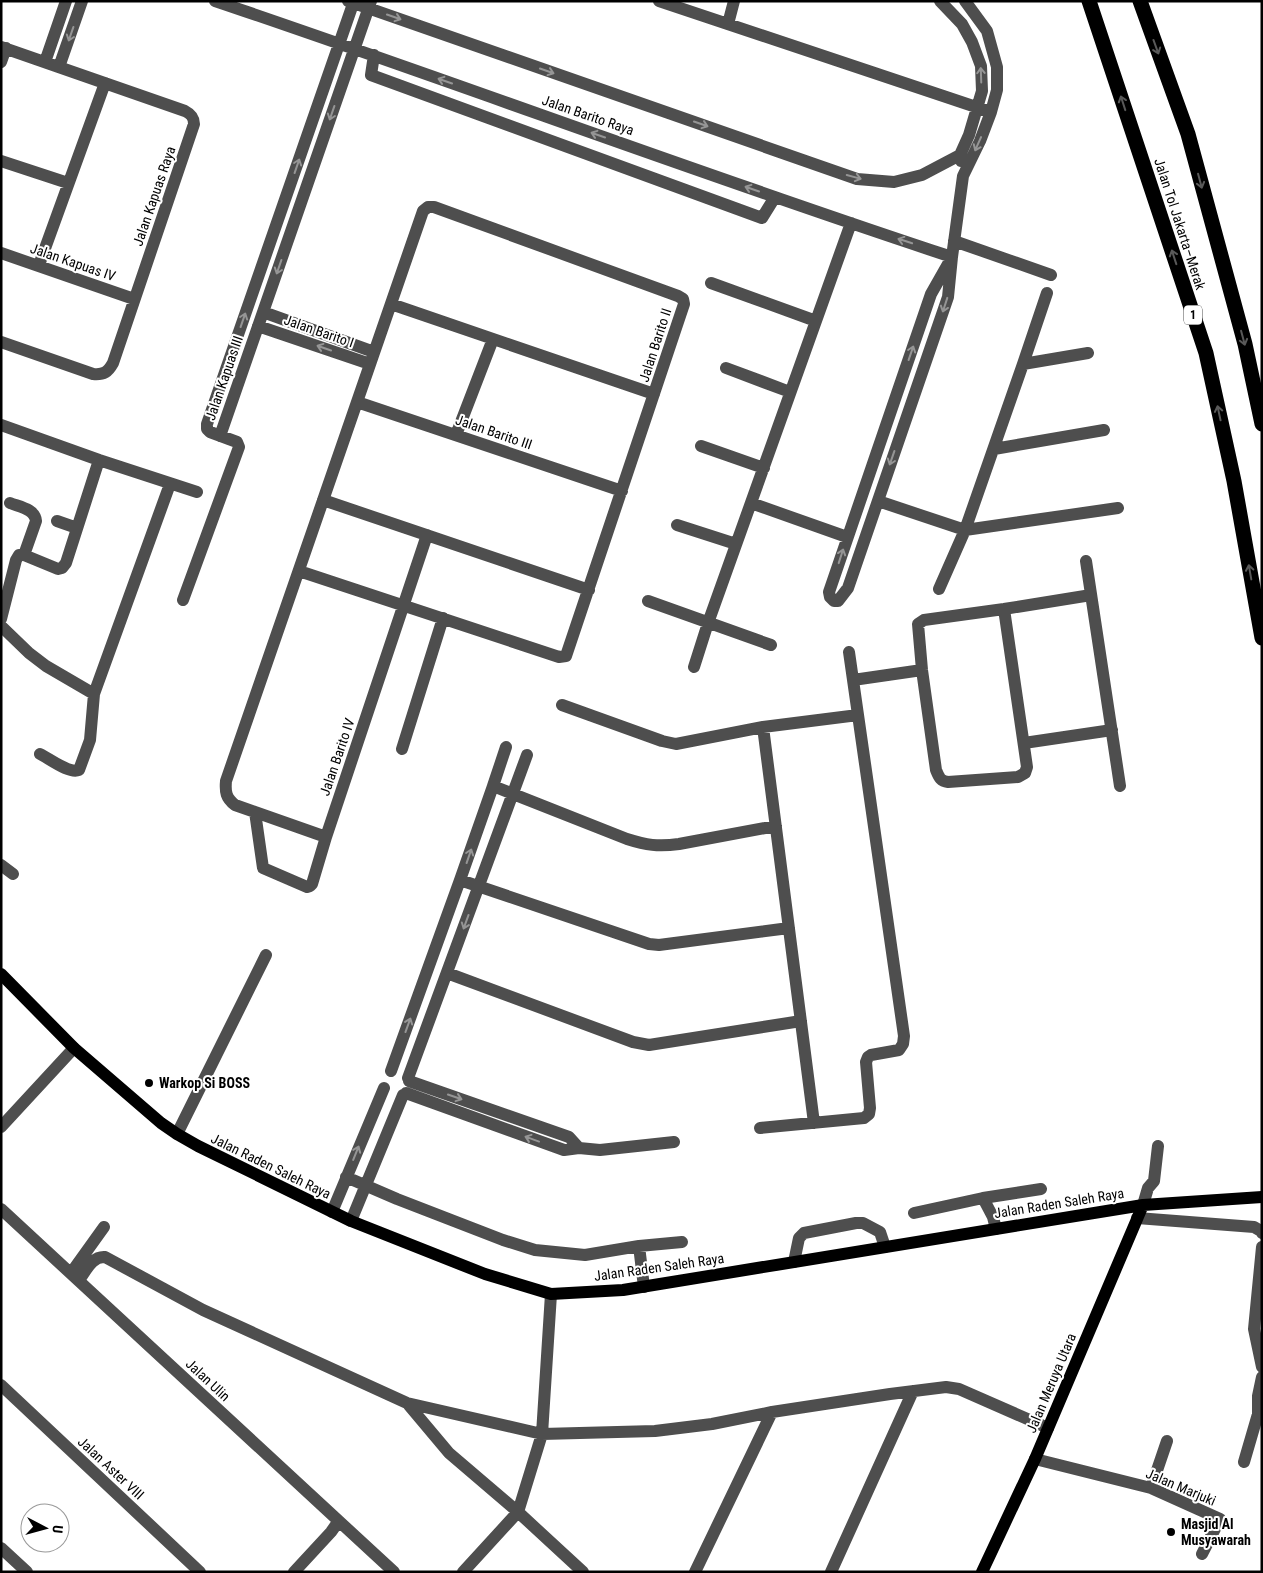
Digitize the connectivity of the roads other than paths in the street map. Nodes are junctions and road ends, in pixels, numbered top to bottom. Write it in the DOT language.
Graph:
graph roads {
  1 [pos="66,1"];
  2 [pos="82,1"];
  3 [pos="215,1"];
  4 [pos="659,1"];
  5 [pos="734,1"];
  6 [pos="940,1"];
  7 [pos="965,1"];
  8 [pos="1089,1"];
  9 [pos="1140,1"];
  10 [pos="351,2"];
  11 [pos="370,5"];
  12 [pos="954,6"];
  13 [pos="728,24"];
  14 [pos="339,43"];
  15 [pos="4,48"];
  16 [pos="354,48"];
  17 [pos="374,55"];
  18 [pos="1,62"];
  19 [pos="45,62"];
  20 [pos="59,67"];
  21 [pos="105,83"];
  22 [pos="978,108"];
  23 [pos="991,112"];
  24 [pos="960,154"];
  25 [pos="1,161"];
  26 [pos="963,178"];
  27 [pos="68,183"];
  28 [pos="775,197"];
  29 [pos="851,224"];
  30 [pos="954,241"];
  31 [pos="1,253"];
  32 [pos="952,257"];
  33 [pos="39,266"];
  34 [pos="1051,275"];
  35 [pos="711,283"];
  36 [pos="1047,293"];
  37 [pos="134,299"];
  38 [pos="391,304"];
  39 [pos="263,312"];
  40 [pos="816,321"];
  41 [pos="258,326"];
  42 [pos="493,339"];
  43 [pos="1,342"];
  44 [pos="1088,353"];
  45 [pos="372,358"];
  46 [pos="1024,364"];
  47 [pos="726,368"];
  48 [pos="902,380"];
  49 [pos="918,385"];
  50 [pos="790,392"];
  51 [pos="654,394"];
  52 [pos="357,402"];
  53 [pos="1262,424"];
  54 [pos="1,425"];
  55 [pos="1104,430"];
  56 [pos="456,435"];
  57 [pos="220,436"];
  58 [pos="701,446"];
  59 [pos="994,449"];
  60 [pos="100,460"];
  61 [pos="764,468"];
  62 [pos="170,484"];
  63 [pos="622,491"];
  64 [pos="197,492"];
  65 [pos="323,500"];
  66 [pos="878,501"];
  67 [pos="10,503"];
  68 [pos="751,503"];
  69 [pos="1118,508"];
  70 [pos="57,521"];
  71 [pos="677,525"];
  72 [pos="77,528"];
  73 [pos="965,530"];
  74 [pos="427,535"];
  75 [pos="847,537"];
  76 [pos="736,544"];
  77 [pos="24,555"];
  78 [pos="1086,560"];
  79 [pos="299,571"];
  80 [pos="939,589"];
  81 [pos="589,590"];
  82 [pos="1091,595"];
  83 [pos="183,600"];
  84 [pos="648,600"];
  85 [pos="404,606"];
  86 [pos="1004,609"];
  87 [pos="443,618"];
  88 [pos="1,619"];
  89 [pos="708,623"];
  90 [pos="1,626"];
  91 [pos="1262,638"];
  92 [pos="771,645"];
  93 [pos="849,652"];
  94 [pos="694,667"];
  95 [pos="922,670"];
  96 [pos="853,680"];
  97 [pos="94,694"];
  98 [pos="562,705"];
  99 [pos="858,715"];
  100 [pos="763,727"];
  101 [pos="1112,730"];
  102 [pos="1024,743"];
  103 [pos="506,747"];
  104 [pos="402,749"];
  105 [pos="40,754"];
  106 [pos="527,754"];
  107 [pos="493,786"];
  108 [pos="1120,786"];
  109 [pos="513,794"];
  110 [pos="255,812"];
  111 [pos="776,826"];
  112 [pos="326,836"];
  113 [pos="1,865"];
  114 [pos="13,874"];
  115 [pos="460,880"];
  116 [pos="479,887"];
  117 [pos="789,928"];
  118 [pos="266,955"];
  119 [pos="447,973"];
  120 [pos="1,974"];
  121 [pos="801,1021"];
  122 [pos="74,1048"];
  123 [pos="391,1071"];
  124 [pos="406,1087"];
  125 [pos="384,1088"];
  126 [pos="814,1123"];
  127 [pos="1,1127"];
  128 [pos="760,1128"];
  129 [pos="177,1134"];
  130 [pos="674,1142"];
  131 [pos="1158,1146"];
  132 [pos="346,1177"];
  133 [pos="365,1186"];
  134 [pos="1041,1189"];
  135 [pos="1262,1197"];
  136 [pos="983,1198"];
  137 [pos="1143,1205"];
  138 [pos="1,1209"];
  139 [pos="332,1212"];
  140 [pos="914,1214"];
  141 [pos="1137,1218"];
  142 [pos="351,1221"];
  143 [pos="104,1227"];
  144 [pos="996,1229"];
  145 [pos="1262,1233"];
  146 [pos="682,1242"];
  147 [pos="639,1246"];
  148 [pos="884,1247"];
  149 [pos="1262,1248"];
  150 [pos="794,1262"];
  151 [pos="75,1277"];
  152 [pos="644,1287"];
  153 [pos="551,1294"];
  154 [pos="1262,1367"];
  155 [pos="1262,1377"];
  156 [pos="1,1385"];
  157 [pos="913,1391"];
  158 [pos="407,1403"];
  159 [pos="772,1412"];
  160 [pos="1048,1428"];
  161 [pos="542,1434"];
  162 [pos="1167,1440"];
  163 [pos="1035,1459"];
  164 [pos="1244,1462"];
  165 [pos="1151,1488"];
  166 [pos="518,1512"];
  167 [pos="338,1522"];
  168 [pos="1,1548"];
  169 [pos="1202,1554"];
  170 [pos="27,1572"];
  171 [pos="200,1572"];
  172 [pos="294,1572"];
  173 [pos="394,1572"];
  174 [pos="464,1572"];
  175 [pos="583,1572"];
  176 [pos="696,1572"];
  177 [pos="831,1572"];
  178 [pos="982,1572"];
  1 -- 19 [label="street"];
  2 -- 20 [label="street, one-way"];
  3 -- 14 [label="street, Jalan Barito Raya"];
  4 -- 13 [label="street"];
  5 -- 13 [label="street"];
  6 -- 12 [label="street"];
  7 -- 23 [label="street"];
  91 -- 8 [label="highway, Jalan Tol Jakarta–Merak / 1, one-way"];
  9 -- 53 [label="highway, Jalan Tol Jakarta–Merak, one-way"];
  10 -- 11 [label="street, Jalan Barito Raya"];
  10 -- 14 [label="street, Jalan Kapuas III"];
  11 -- 16 [label="street, Jalan Kapuas III"];
  11 -- 24 [label="street, Jalan Barito Raya, one-way"];
  22 -- 12 [label="street, one-way"];
  13 -- 22 [label="street"];
  14 -- 16 [label="street, Jalan Barito Raya"];
  57 -- 14 [label="street, Jalan Kapuas III, one-way"];
  15 -- 18 [label="street"];
  15 -- 19 [label="street, Jalan Kapuas Raya"];
  16 -- 17 [label="street, Jalan Barito Raya"];
  16 -- 39 [label="street, Jalan Kapuas III, one-way"];
  28 -- 17 [label="street, Jalan Barito Raya, one-way"];
  17 -- 28 [label="street"];
  19 -- 20 [label="street, Jalan Kapuas Raya"];
  20 -- 21 [label="street, Jalan Kapuas Raya"];
  21 -- 27 [label="street"];
  21 -- 37 [label="street, Jalan Kapuas Raya"];
  22 -- 23 [label="street"];
  22 -- 24 [label="street"];
  23 -- 26 [label="street, one-way"];
  24 -- 26 [label="street"];
  25 -- 27 [label="street"];
  26 -- 30 [label="street"];
  27 -- 33 [label="street"];
  28 -- 29 [label="street, Jalan Barito Raya"];
  32 -- 29 [label="street, Jalan Barito Raya, one-way"];
  29 -- 40 [label="street"];
  30 -- 32 [label="street"];
  30 -- 34 [label="street"];
  31 -- 33 [label="street, Jalan Kapuas IV"];
  48 -- 32 [label="street, one-way"];
  32 -- 49 [label="street, one-way"];
  33 -- 37 [label="street, Jalan Kapuas IV"];
  35 -- 40 [label="street"];
  36 -- 46 [label="street"];
  37 -- 43 [label="street, Jalan Kapuas Raya"];
  38 -- 42 [label="street"];
  38 -- 45 [label="street"];
  38 -- 51 [label="street, Jalan Barito II"];
  39 -- 41 [label="street, Jalan Kapuas III"];
  39 -- 45 [label="street, Jalan Barito I"];
  40 -- 50 [label="street"];
  45 -- 41 [label="street, Jalan Barito I, one-way"];
  41 -- 57 [label="street, Jalan Kapuas III"];
  42 -- 51 [label="street"];
  42 -- 56 [label="street"];
  44 -- 46 [label="street"];
  45 -- 52 [label="street"];
  46 -- 59 [label="street"];
  47 -- 50 [label="street"];
  48 -- 49 [label="street"];
  48 -- 75 [label="street"];
  49 -- 66 [label="street, one-way"];
  50 -- 61 [label="street"];
  51 -- 63 [label="street, Jalan Barito II"];
  52 -- 56 [label="street, Jalan Barito III"];
  52 -- 65 [label="street"];
  54 -- 60 [label="street"];
  55 -- 59 [label="street"];
  56 -- 63 [label="street, Jalan Barito III"];
  57 -- 83 [label="street"];
  58 -- 61 [label="street"];
  59 -- 73 [label="street"];
  60 -- 62 [label="street"];
  60 -- 72 [label="street"];
  61 -- 68 [label="street"];
  62 -- 64 [label="street"];
  62 -- 97 [label="street"];
  63 -- 81 [label="street, Jalan Barito II"];
  65 -- 74 [label="street"];
  65 -- 79 [label="street"];
  66 -- 73 [label="street"];
  66 -- 75 [label="street, one-way"];
  67 -- 77 [label="street"];
  68 -- 75 [label="street"];
  68 -- 76 [label="street"];
  69 -- 73 [label="street"];
  70 -- 72 [label="street"];
  71 -- 76 [label="street"];
  72 -- 77 [label="street"];
  73 -- 80 [label="street"];
  74 -- 81 [label="street"];
  74 -- 85 [label="street, Jalan Barito IV"];
  76 -- 89 [label="street"];
  77 -- 88 [label="street"];
  78 -- 82 [label="street"];
  79 -- 85 [label="street"];
  79 -- 110 [label="street"];
  81 -- 87 [label="street, Jalan Barito II"];
  82 -- 86 [label="street"];
  82 -- 101 [label="street"];
  84 -- 89 [label="street"];
  85 -- 87 [label="street"];
  85 -- 112 [label="street, Jalan Barito IV"];
  86 -- 95 [label="street"];
  86 -- 102 [label="street"];
  87 -- 104 [label="street"];
  89 -- 92 [label="street"];
  89 -- 94 [label="street"];
  90 -- 97 [label="street"];
  93 -- 96 [label="street"];
  95 -- 96 [label="street"];
  95 -- 102 [label="street"];
  96 -- 99 [label="street"];
  97 -- 105 [label="street"];
  98 -- 100 [label="street"];
  99 -- 100 [label="street"];
  99 -- 126 [label="street"];
  100 -- 111 [label="street"];
  101 -- 102 [label="street"];
  101 -- 108 [label="street"];
  103 -- 107 [label="street"];
  106 -- 109 [label="street"];
  107 -- 109 [label="street"];
  115 -- 107 [label="street, one-way"];
  109 -- 111 [label="street"];
  109 -- 116 [label="street"];
  110 -- 112 [label="street"];
  110 -- 112 [label="street, Jalan Barito IV"];
  111 -- 117 [label="street"];
  113 -- 114 [label="street"];
  115 -- 116 [label="street"];
  123 -- 115 [label="street, one-way"];
  116 -- 117 [label="street"];
  116 -- 119 [label="street, one-way"];
  117 -- 121 [label="street"];
  118 -- 129 [label="street"];
  119 -- 121 [label="street"];
  119 -- 124 [label="street"];
  120 -- 122 [label="main road, Jalan Raden Saleh Raya"];
  121 -- 126 [label="street"];
  122 -- 127 [label="street"];
  122 -- 129 [label="main road, Jalan Raden Saleh Raya"];
  123 -- 124 [label="street"];
  123 -- 125 [label="street"];
  124 -- 125 [label="street"];
  124 -- 130 [label="street"];
  124 -- 133 [label="street"];
  132 -- 125 [label="street, one-way"];
  126 -- 128 [label="street"];
  129 -- 139 [label="main road, Jalan Raden Saleh Raya"];
  131 -- 137 [label="street"];
  132 -- 133 [label="street"];
  132 -- 139 [label="street"];
  133 -- 142 [label="street"];
  133 -- 147 [label="street"];
  134 -- 136 [label="street"];
  135 -- 137 [label="main road, Jalan Raden Saleh Raya"];
  136 -- 140 [label="street"];
  136 -- 144 [label="street"];
  137 -- 141 [label="main road, Jalan Meruya Utara"];
  137 -- 144 [label="main road, Jalan Raden Saleh Raya"];
  138 -- 151 [label="street, Jalan Ulin"];
  139 -- 142 [label="main road, Jalan Raden Saleh Raya"];
  141 -- 145 [label="street"];
  141 -- 160 [label="main road, Jalan Meruya Utara"];
  142 -- 153 [label="main road, Jalan Raden Saleh Raya"];
  143 -- 151 [label="street"];
  144 -- 148 [label="main road, Jalan Raden Saleh Raya"];
  146 -- 147 [label="street"];
  147 -- 152 [label="street"];
  148 -- 150 [label="main road, Jalan Raden Saleh Raya"];
  148 -- 150 [label="street"];
  149 -- 154 [label="street"];
  150 -- 152 [label="main road, Jalan Raden Saleh Raya"];
  151 -- 158 [label="street"];
  151 -- 167 [label="street, Jalan Ulin"];
  152 -- 153 [label="main road, Jalan Raden Saleh Raya"];
  153 -- 161 [label="street"];
  155 -- 164 [label="street"];
  156 -- 171 [label="street, Jalan Aster VIII"];
  157 -- 159 [label="street"];
  157 -- 160 [label="street"];
  157 -- 177 [label="street"];
  158 -- 161 [label="street"];
  158 -- 166 [label="street"];
  159 -- 161 [label="street"];
  159 -- 176 [label="street"];
  160 -- 163 [label="main road, Jalan Meruya Utara"];
  161 -- 166 [label="street"];
  162 -- 165 [label="street"];
  163 -- 165 [label="street, Jalan Marjuki"];
  163 -- 178 [label="main road, Jalan Meruya Utara"];
  165 -- 169 [label="street, Jalan Marjuki"];
  166 -- 174 [label="street"];
  166 -- 175 [label="street"];
  167 -- 172 [label="street"];
  167 -- 173 [label="street, Jalan Ulin"];
  168 -- 170 [label="street"];
}
